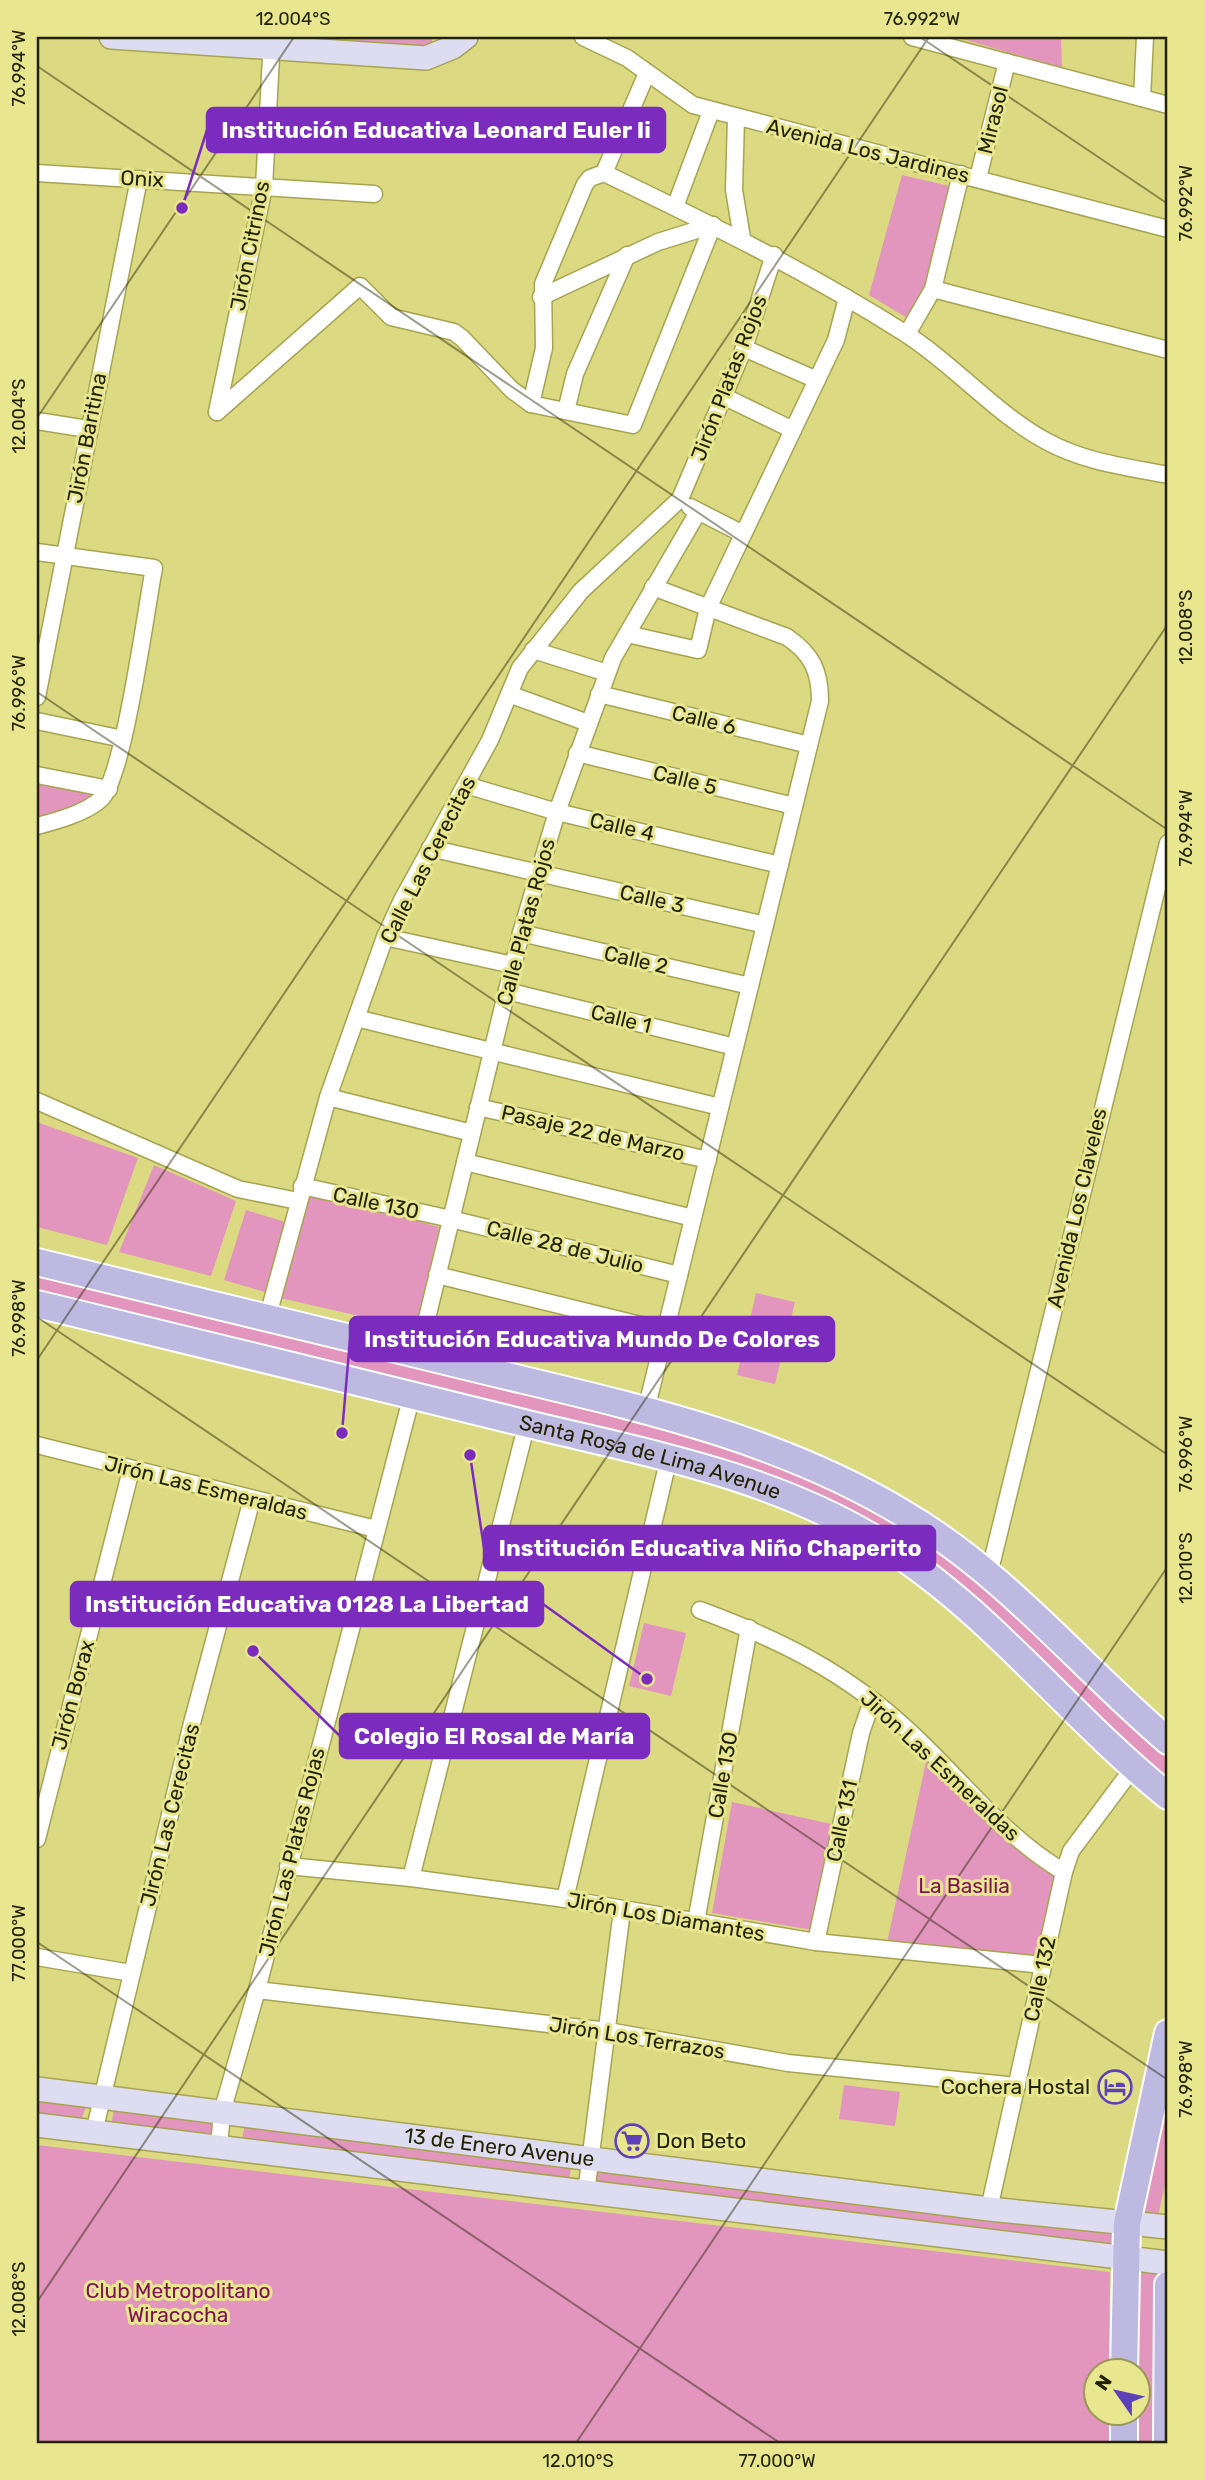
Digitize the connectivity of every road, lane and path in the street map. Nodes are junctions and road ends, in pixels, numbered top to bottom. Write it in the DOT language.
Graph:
graph roads {
  1 [pos="111,37"];
  2 [pos="466,37"];
  3 [pos="583,37"];
  4 [pos="912,37"];
  5 [pos="1145,37"];
  6 [pos="272,42"];
  7 [pos="1007,62"];
  8 [pos="647,73"];
  9 [pos="1142,98"];
  10 [pos="1168,105"];
  11 [pos="711,111"];
  12 [pos="736,118"];
  13 [pos="37,173"];
  14 [pos="604,173"];
  15 [pos="961,174"];
  16 [pos="978,178"];
  17 [pos="139,179"];
  18 [pos="264,187"];
  19 [pos="374,194"];
  20 [pos="675,207"];
  21 [pos="713,225"];
  22 [pos="1168,229"];
  23 [pos="742,238"];
  24 [pos="627,255"];
  25 [pos="774,255"];
  26 [pos="933,289"];
  27 [pos="541,297"];
  28 [pos="847,298"];
  29 [pos="907,334"];
  30 [pos="744,348"];
  31 [pos="1168,350"];
  32 [pos="817,380"];
  33 [pos="725,397"];
  34 [pos="531,404"];
  35 [pos="566,411"];
  36 [pos="37,421"];
  37 [pos="88,429"];
  38 [pos="793,430"];
  39 [pos="1168,475"];
  40 [pos="680,499"];
  41 [pos="698,512"];
  42 [pos="743,534"];
  43 [pos="37,552"];
  44 [pos="63,557"];
  45 [pos="653,587"];
  46 [pos="708,608"];
  47 [pos="627,634"];
  48 [pos="533,650"];
  49 [pos="607,673"];
  50 [pos="509,694"];
  51 [pos="598,694"];
  52 [pos="37,697"];
  53 [pos="37,721"];
  54 [pos="588,723"];
  55 [pos="123,739"];
  56 [pos="809,745"];
  57 [pos="577,753"];
  58 [pos="37,775"];
  59 [pos="467,785"];
  60 [pos="109,789"];
  61 [pos="794,806"];
  62 [pos="556,811"];
  63 [pos="37,826"];
  64 [pos="1168,843"];
  65 [pos="430,848"];
  66 [pos="780,865"];
  67 [pos="538,872"];
  68 [pos="1152,911"];
  69 [pos="1168,916"];
  70 [pos="765,925"];
  71 [pos="521,933"];
  72 [pos="385,937"];
  73 [pos="513,965"];
  74 [pos="750,986"];
  75 [pos="507,991"];
  76 [pos="356,1018"];
  77 [pos="735,1047"];
  78 [pos="493,1049"];
  79 [pos="328,1097"];
  80 [pos="37,1101"];
  81 [pos="478,1107"];
  82 [pos="720,1107"];
  83 [pos="472,1133"];
  84 [pos="708,1160"];
  85 [pos="465,1163"];
  86 [pos="300,1194"];
  87 [pos="693,1218"];
  88 [pos="451,1219"];
  89 [pos="37,1262"];
  90 [pos="437,1275"];
  91 [pos="679,1275"];
  92 [pos="37,1304"];
  93 [pos="267,1319"];
  94 [pos="665,1331"];
  95 [pos="418,1355"];
  96 [pos="412,1395"];
  97 [pos="646,1410"];
  98 [pos="527,1423"];
  99 [pos="37,1445"];
  100 [pos="669,1457"];
  101 [pos="131,1471"];
  102 [pos="252,1499"];
  103 [pos="376,1529"];
  104 [pos="989,1574"];
  105 [pos="700,1610"];
  106 [pos="749,1628"];
  107 [pos="872,1701"];
  108 [pos="1168,1741"];
  109 [pos="1133,1768"];
  110 [pos="1168,1796"];
  111 [pos="37,1839"];
  112 [pos="288,1866"];
  113 [pos="1064,1872"];
  114 [pos="411,1878"];
  115 [pos="565,1899"];
  116 [pos="622,1910"];
  117 [pos="696,1922"];
  118 [pos="817,1942"];
  119 [pos="37,1957"];
  120 [pos="1043,1965"];
  121 [pos="131,1973"];
  122 [pos="257,1990"];
  123 [pos="608,2032"];
  124 [pos="1168,2034"];
  125 [pos="1017,2086"];
  126 [pos="37,2090"];
  127 [pos="101,2098"];
  128 [pos="222,2112"];
  129 [pos="37,2125"];
  130 [pos="94,2132"];
  131 [pos="219,2147"];
  132 [pos="592,2158"];
  133 [pos="586,2193"];
  134 [pos="989,2209"];
  135 [pos="1127,2223"];
  136 [pos="1168,2227"];
  137 [pos="1125,2258"];
  138 [pos="1168,2263"];
  139 [pos="1168,2285"];
  140 [pos="1124,2358"];
  141 [pos="1168,2388"];
  142 [pos="1167,2443"];
  1 -- 6 [label="main road"];
  2 -- 6 [label="main road"];
  3 -- 8 [label="street, Avenida Los Jardines"];
  4 -- 7 [label="street"];
  5 -- 9 [label="street"];
  6 -- 18 [label="street, Jirón Citrinos"];
  7 -- 9 [label="street"];
  7 -- 16 [label="street, Mirasol"];
  8 -- 11 [label="street, Avenida Los Jardines"];
  8 -- 14 [label="street"];
  9 -- 10 [label="street"];
  11 -- 12 [label="street, Avenida Los Jardines"];
  11 -- 20 [label="street"];
  12 -- 15 [label="street, Avenida Los Jardines"];
  12 -- 23 [label="street"];
  13 -- 17 [label="street, Onix"];
  14 -- 20 [label="street"];
  14 -- 27 [label="street"];
  15 -- 16 [label="street, Avenida Los Jardines"];
  15 -- 26 [label="street"];
  16 -- 22 [label="street, Avenida Los Jardines"];
  17 -- 18 [label="street, Onix"];
  17 -- 37 [label="street, Jirón Baritina"];
  18 -- 19 [label="street, Onix"];
  18 -- 34 [label="street, Jirón Citrinos"];
  20 -- 21 [label="street"];
  21 -- 23 [label="street"];
  21 -- 24 [label="street"];
  21 -- 35 [label="street"];
  23 -- 25 [label="street"];
  24 -- 27 [label="street"];
  24 -- 35 [label="street"];
  25 -- 28 [label="street"];
  25 -- 30 [label="street, Jirón Platas Rojos"];
  26 -- 29 [label="street"];
  26 -- 31 [label="street"];
  27 -- 34 [label="street"];
  28 -- 29 [label="street"];
  28 -- 32 [label="street"];
  29 -- 39 [label="street"];
  30 -- 32 [label="street"];
  30 -- 33 [label="street, Jirón Platas Rojos"];
  32 -- 38 [label="street"];
  33 -- 38 [label="street"];
  33 -- 40 [label="street, Jirón Platas Rojos"];
  34 -- 35 [label="street"];
  36 -- 37 [label="street"];
  37 -- 44 [label="street, Jirón Baritina"];
  38 -- 42 [label="street"];
  40 -- 41 [label="street"];
  40 -- 48 [label="street, Calle Las Cerecitas"];
  41 -- 42 [label="street"];
  41 -- 45 [label="street, Calle Platas Rojos"];
  42 -- 46 [label="street"];
  43 -- 44 [label="street"];
  44 -- 52 [label="street, Jirón Baritina"];
  44 -- 55 [label="street"];
  45 -- 46 [label="street"];
  45 -- 47 [label="street, Calle Platas Rojos"];
  46 -- 47 [label="street"];
  46 -- 56 [label="street"];
  47 -- 49 [label="street, Calle Platas Rojos"];
  48 -- 49 [label="street"];
  48 -- 50 [label="street, Calle Las Cerecitas"];
  49 -- 51 [label="street, Calle Platas Rojos"];
  50 -- 54 [label="street"];
  50 -- 59 [label="street, Calle Las Cerecitas"];
  51 -- 54 [label="street, Calle Platas Rojos"];
  51 -- 56 [label="street, Calle 6"];
  53 -- 55 [label="street"];
  54 -- 57 [label="street, Calle Platas Rojos"];
  55 -- 60 [label="street"];
  56 -- 61 [label="street"];
  57 -- 61 [label="street, Calle 5"];
  57 -- 62 [label="street, Calle Platas Rojos"];
  58 -- 60 [label="street"];
  59 -- 62 [label="street, Calle 4"];
  59 -- 65 [label="street, Calle Las Cerecitas"];
  60 -- 63 [label="street"];
  61 -- 66 [label="street"];
  62 -- 66 [label="street, Calle 4"];
  62 -- 67 [label="street, Calle Platas Rojos"];
  64 -- 68 [label="street, Avenida Los Claveles"];
  65 -- 67 [label="street, Calle 3"];
  65 -- 72 [label="street, Calle Las Cerecitas"];
  66 -- 70 [label="street"];
  67 -- 70 [label="street, Calle 3"];
  67 -- 71 [label="street, Calle Platas Rojos"];
  68 -- 69 [label="street"];
  68 -- 104 [label="street, Avenida Los Claveles"];
  70 -- 74 [label="street"];
  71 -- 73 [label="street, Calle Platas Rojos"];
  71 -- 74 [label="street, Calle 2"];
  72 -- 73 [label="street"];
  72 -- 76 [label="street, Calle Las Cerecitas"];
  73 -- 75 [label="street, Calle Platas Rojos"];
  74 -- 77 [label="street"];
  75 -- 77 [label="street, Calle 1"];
  75 -- 78 [label="street, Calle Platas Rojos"];
  76 -- 78 [label="street"];
  76 -- 79 [label="street, Calle Las Cerecitas"];
  77 -- 82 [label="street"];
  78 -- 81 [label="street, Calle Platas Rojos"];
  78 -- 82 [label="street"];
  79 -- 83 [label="street"];
  79 -- 86 [label="street, Calle Las Cerecitas"];
  80 -- 86 [label="street, Calle 130"];
  81 -- 83 [label="street, Calle Platas Rojos"];
  81 -- 84 [label="street, Pasaje 22 de Marzo"];
  82 -- 84 [label="street"];
  83 -- 85 [label="street, Calle Platas Rojos"];
  84 -- 87 [label="street"];
  85 -- 87 [label="street"];
  85 -- 88 [label="street, Calle Platas Rojos"];
  86 -- 88 [label="street, Calle 130"];
  86 -- 93 [label="street, Calle Las Cerecitas"];
  87 -- 91 [label="street"];
  88 -- 90 [label="street, Calle Platas Rojos"];
  88 -- 91 [label="street, Calle 28 de Julio"];
  89 -- 93 [label="main road, Santa Rosa de Lima Avenue"];
  90 -- 94 [label="street"];
  90 -- 95 [label="street, Calle Platas Rojos"];
  91 -- 94 [label="street"];
  92 -- 96 [label="main road, Santa Rosa de Lima Avenue"];
  93 -- 95 [label="main road, Santa Rosa de Lima Avenue"];
  94 -- 97 [label="street"];
  95 -- 97 [label="main road, Santa Rosa de Lima Avenue"];
  96 -- 98 [label="main road, Santa Rosa de Lima Avenue"];
  96 -- 103 [label="street, Jirón Las Platas Rojas"];
  97 -- 104 [label="main road, Santa Rosa de Lima Avenue"];
  98 -- 100 [label="main road, Santa Rosa de Lima Avenue"];
  98 -- 114 [label="street"];
  99 -- 101 [label="street, Jirón Las Esmeraldas"];
  100 -- 109 [label="main road, Santa Rosa de Lima Avenue"];
  100 -- 115 [label="street"];
  101 -- 102 [label="street, Jirón Las Esmeraldas"];
  101 -- 111 [label="street, Jirón Borax"];
  102 -- 103 [label="street, Jirón Las Esmeraldas"];
  102 -- 121 [label="street, Jirón Las Cerecitas"];
  103 -- 112 [label="street, Jirón Las Platas Rojas"];
  104 -- 108 [label="main road, Santa Rosa de Lima Avenue"];
  105 -- 106 [label="street, Jirón Las Esmeraldas"];
  106 -- 107 [label="street, Jirón Las Esmeraldas"];
  106 -- 117 [label="street, Calle 130"];
  107 -- 113 [label="street, Jirón Las Esmeraldas"];
  107 -- 118 [label="street, Calle 131"];
  109 -- 110 [label="main road, Santa Rosa de Lima Avenue"];
  109 -- 113 [label="street, Calle 132"];
  112 -- 114 [label="street, Jirón Los Diamantes"];
  112 -- 122 [label="street, Jirón Las Platas Rojas"];
  113 -- 120 [label="street, Calle 132"];
  114 -- 115 [label="street, Jirón Los Diamantes"];
  115 -- 116 [label="street, Jirón Los Diamantes"];
  116 -- 117 [label="street, Jirón Los Diamantes"];
  116 -- 123 [label="street"];
  117 -- 118 [label="street, Jirón Los Diamantes"];
  118 -- 120 [label="street, Jirón Los Diamantes"];
  119 -- 121 [label="street"];
  120 -- 125 [label="street, Calle 132"];
  121 -- 127 [label="street, Jirón Las Cerecitas"];
  122 -- 123 [label="street, Jirón Los Terrazos"];
  122 -- 128 [label="street, Jirón Las Platas Rojas"];
  123 -- 125 [label="street, Jirón Los Terrazos"];
  123 -- 132 [label="street"];
  124 -- 135 [label="main road"];
  125 -- 134 [label="street, Calle 132"];
  126 -- 127 [label="main road, 13 de Enero Avenue"];
  127 -- 128 [label="main road, 13 de Enero Avenue"];
  127 -- 130 [label="street, Jirón Las Cerecitas"];
  128 -- 131 [label="street, Jirón Las Platas Rojas"];
  128 -- 132 [label="main road, 13 de Enero Avenue"];
  129 -- 130 [label="main road, 13 de Enero Avenue"];
  130 -- 131 [label="main road, 13 de Enero Avenue"];
  131 -- 133 [label="main road, 13 de Enero Avenue"];
  132 -- 133 [label="street"];
  132 -- 134 [label="main road, 13 de Enero Avenue"];
  133 -- 137 [label="main road, 13 de Enero Avenue"];
  134 -- 135 [label="main road, 13 de Enero Avenue"];
  135 -- 136 [label="main road, 13 de Enero Avenue"];
  135 -- 137 [label="main road"];
  137 -- 138 [label="main road, 13 de Enero Avenue"];
  137 -- 140 [label="main road"];
  139 -- 141 [label="main road"];
  141 -- 142 [label="main road"];
}
